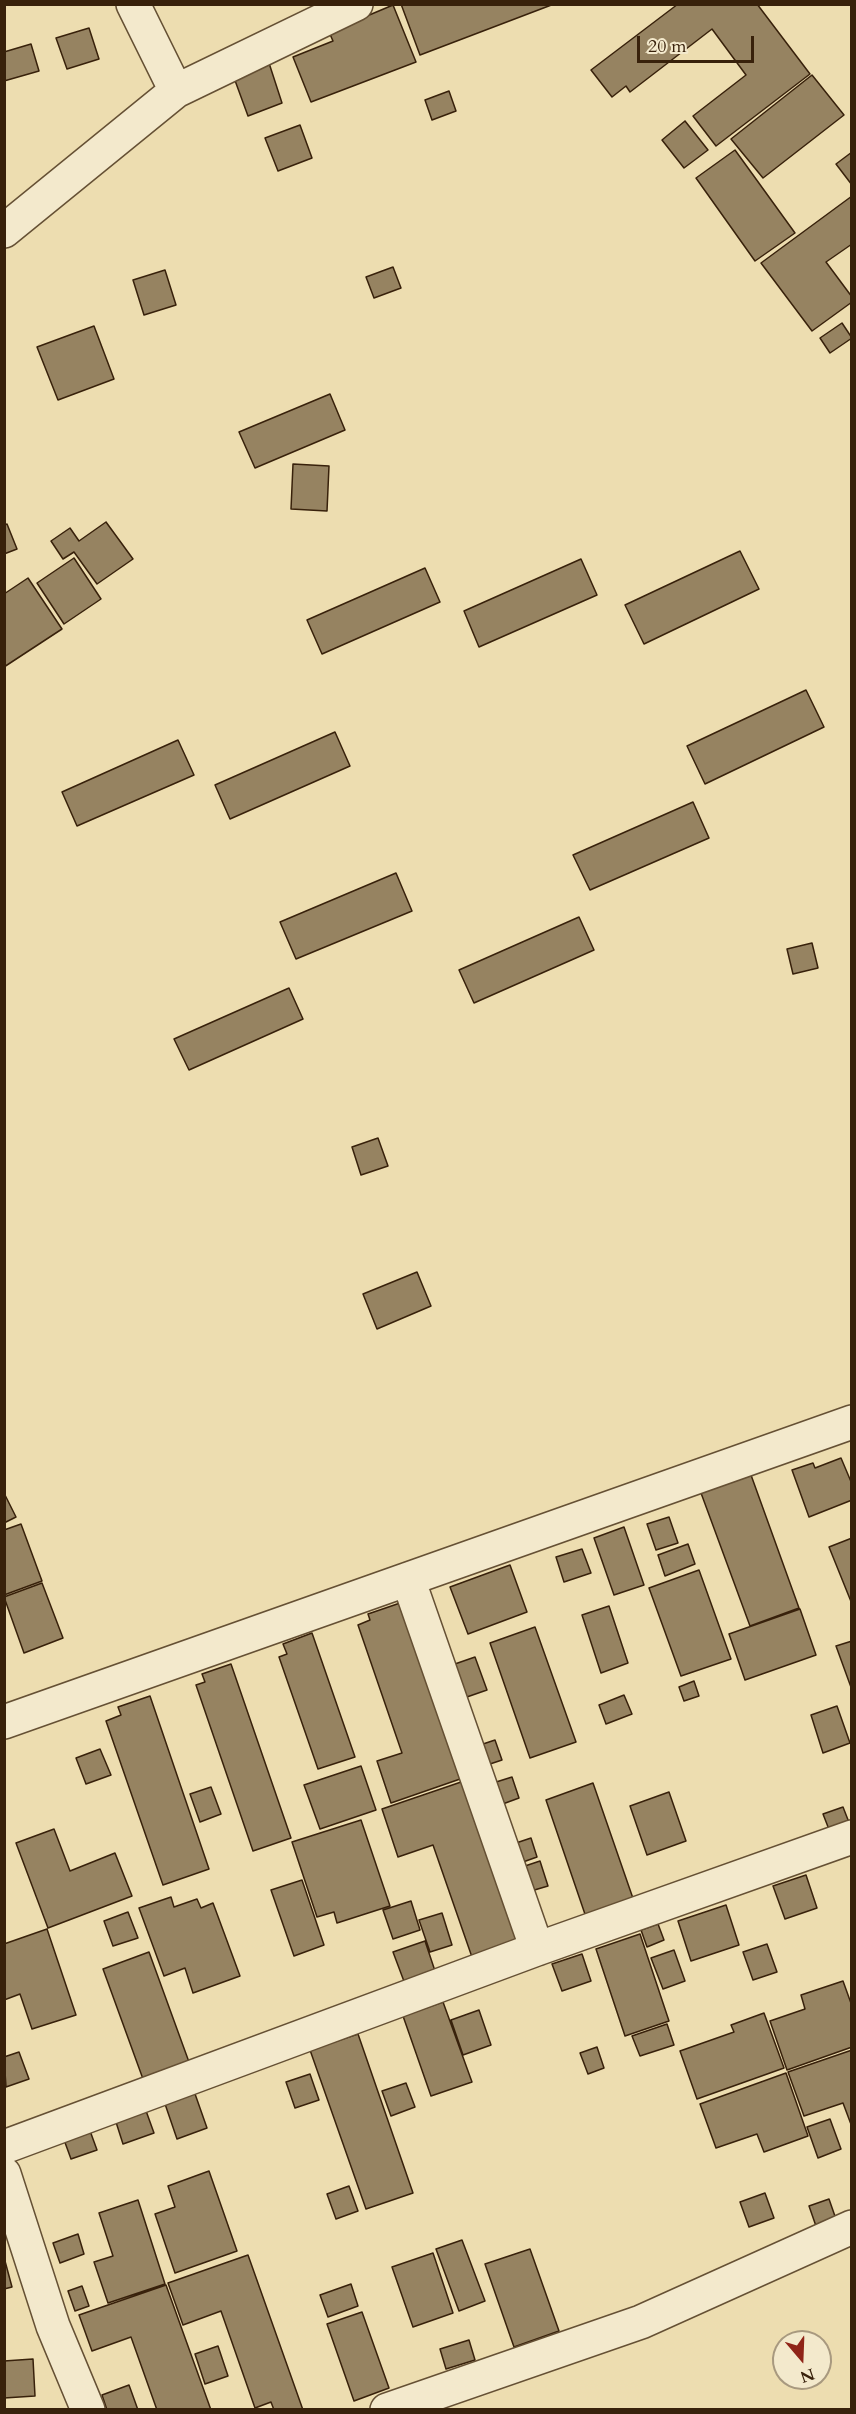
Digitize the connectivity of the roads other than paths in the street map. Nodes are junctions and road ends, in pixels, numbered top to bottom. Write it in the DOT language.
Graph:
graph roads {
  1 [pos="133,4"];
  2 [pos="356,4"];
  3 [pos="176,91"];
  4 [pos="4,231"];
  5 [pos="852,1422"];
  6 [pos="408,1579"];
  7 [pos="4,1722"];
  8 [pos="852,1837"];
  9 [pos="537,1949"];
  10 [pos="4,2147"];
  11 [pos="4,2174"];
  12 [pos="852,2227"];
  13 [pos="88,2409"];
  14 [pos="387,2409"];
  1 -- 3 [label="street"];
  2 -- 3 [label="street"];
  3 -- 4 [label="street"];
  5 -- 6 [label="street"];
  6 -- 7 [label="street"];
  6 -- 9 [label="street"];
  8 -- 9 [label="street"];
  9 -- 10 [label="street"];
  11 -- 13 [label="street"];
  12 -- 14 [label="street"];
}
